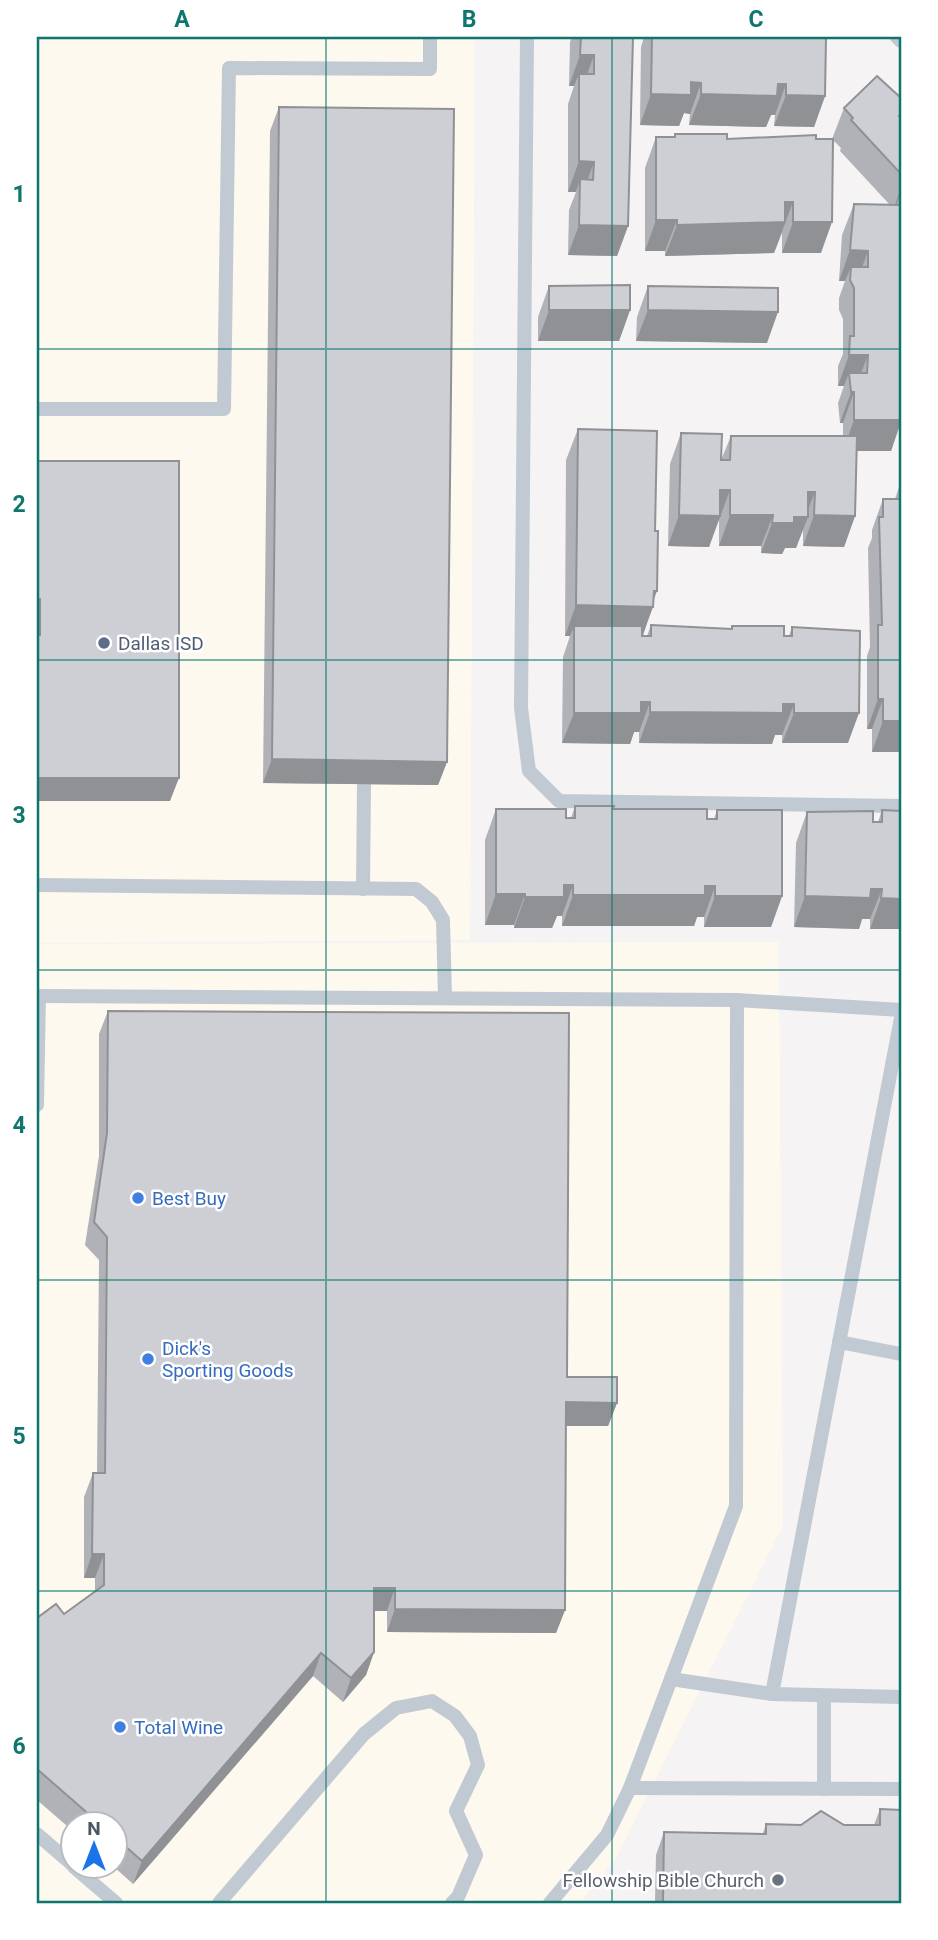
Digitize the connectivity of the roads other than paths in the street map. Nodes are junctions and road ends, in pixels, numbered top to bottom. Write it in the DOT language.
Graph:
graph roads {
  1 [pos="430,37"];
  2 [pos="527,37"];
  3 [pos="897,37"];
  4 [pos="901,41"];
  5 [pos="37,409"];
  6 [pos="364,784"];
  7 [pos="901,806"];
  8 [pos="37,885"];
  9 [pos="363,889"];
  10 [pos="38,996"];
  11 [pos="446,997"];
  12 [pos="737,1000"];
  13 [pos="901,1010"];
  14 [pos="901,1018"];
  15 [pos="37,1105"];
  16 [pos="839,1342"];
  17 [pos="901,1354"];
  18 [pos="671,1679"];
  19 [pos="772,1694"];
  20 [pos="824,1696"];
  21 [pos="901,1697"];
  22 [pos="630,1788"];
  23 [pos="824,1789"];
  24 [pos="901,1789"];
  25 [pos="37,1834"];
  26 [pos="60,1854"];
  27 [pos="91,1881"];
  28 [pos="116,1903"];
  29 [pos="219,1903"];
  30 [pos="452,1903"];
  31 [pos="550,1903"];
  1 -- 5 [label="lane"];
  2 -- 7 [label="lane"];
  3 -- 4 [label="lane"];
  6 -- 9 [label="lane"];
  8 -- 9 [label="lane"];
  9 -- 11 [label="lane"];
  10 -- 11 [label="lane"];
  10 -- 15 [label="lane"];
  11 -- 12 [label="lane"];
  12 -- 13 [label="lane"];
  12 -- 18 [label="lane"];
  14 -- 16 [label="lane"];
  16 -- 17 [label="lane"];
  16 -- 19 [label="lane"];
  18 -- 19 [label="lane"];
  18 -- 22 [label="lane"];
  19 -- 20 [label="lane"];
  20 -- 21 [label="lane"];
  20 -- 23 [label="lane"];
  22 -- 23 [label="lane"];
  22 -- 31 [label="lane"];
  23 -- 24 [label="lane"];
  25 -- 26 [label="lane"];
  27 -- 28 [label="lane"];
  29 -- 30 [label="lane"];
}
